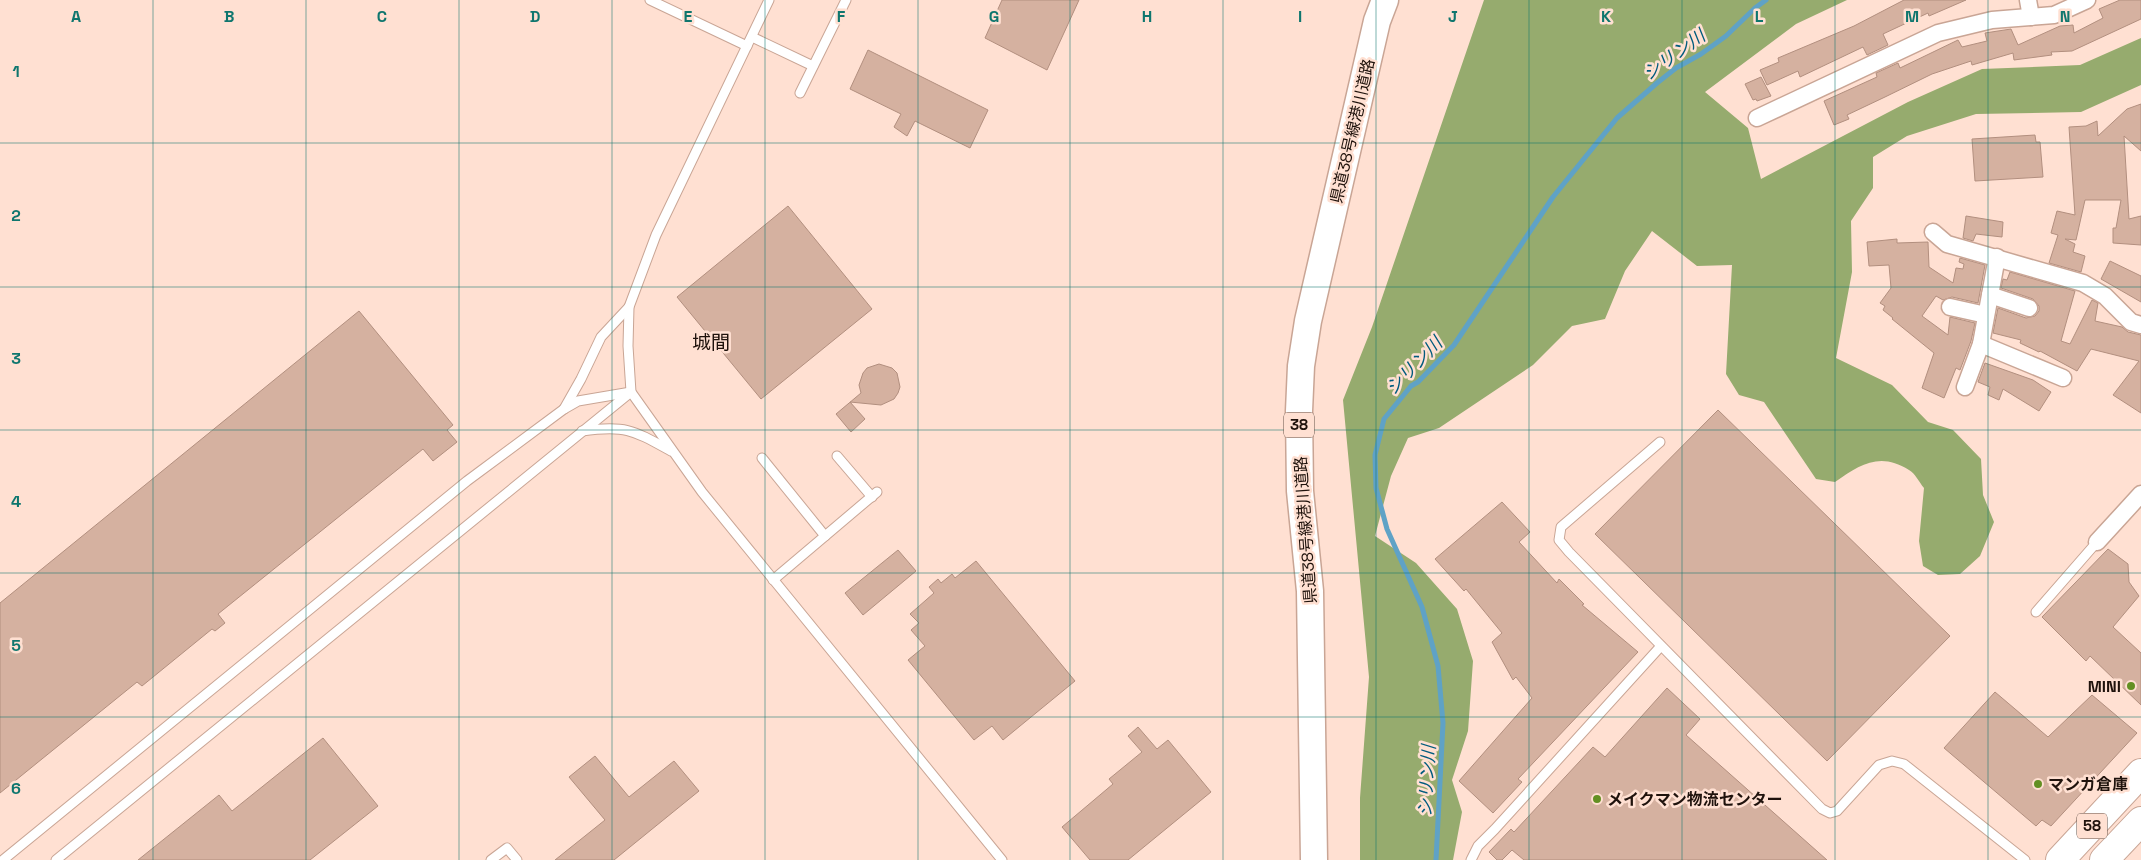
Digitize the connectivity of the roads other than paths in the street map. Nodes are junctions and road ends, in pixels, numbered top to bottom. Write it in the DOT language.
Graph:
graph roads {
  1 [pos="650,0"];
  2 [pos="769,0"];
  3 [pos="846,0"];
  4 [pos="1384,0"];
  5 [pos="2028,0"];
  6 [pos="2087,0"];
  7 [pos="2031,17"];
  8 [pos="752,37"];
  9 [pos="747,46"];
  10 [pos="814,66"];
  11 [pos="800,93"];
  12 [pos="1757,118"];
  13 [pos="1932,232"];
  14 [pos="1997,257"];
  15 [pos="1990,294"];
  16 [pos="629,307"];
  17 [pos="1950,307"];
  18 [pos="2029,308"];
  19 [pos="1986,315"];
  20 [pos="2141,325"];
  21 [pos="1981,344"];
  22 [pos="2063,378"];
  23 [pos="1964,387"];
  24 [pos="631,392"];
  25 [pos="564,409"];
  26 [pos="582,431"];
  27 [pos="1660,442"];
  28 [pos="673,452"];
  29 [pos="837,456"];
  30 [pos="762,458"];
  31 [pos="2141,494"];
  32 [pos="825,536"];
  33 [pos="2097,542"];
  34 [pos="773,580"];
  35 [pos="2036,612"];
  36 [pos="1660,646"];
  37 [pos="2141,772"];
  38 [pos="2141,820"];
  39 [pos="3,860"];
  40 [pos="56,860"];
  41 [pos="491,860"];
  42 [pos="517,860"];
  43 [pos="1002,860"];
  44 [pos="1314,860"];
  45 [pos="1471,860"];
  46 [pos="2025,860"];
  47 [pos="2060,860"];
  48 [pos="2104,860"];
  1 -- 9 [label="lane"];
  2 -- 8 [label="lane"];
  3 -- 10 [label="lane"];
  4 -- 44 [label="main road, 県道38号線港川道路 / 38"];
  5 -- 7 [label="street"];
  6 -- 7 [label="street"];
  7 -- 12 [label="street"];
  8 -- 9 [label="lane"];
  8 -- 10 [label="lane"];
  9 -- 16 [label="lane"];
  10 -- 11 [label="lane"];
  13 -- 14 [label="street"];
  14 -- 15 [label="street"];
  14 -- 20 [label="street"];
  15 -- 18 [label="street"];
  15 -- 19 [label="street"];
  16 -- 24 [label="lane"];
  16 -- 25 [label="lane"];
  17 -- 19 [label="street"];
  19 -- 21 [label="street"];
  21 -- 22 [label="street"];
  21 -- 23 [label="street"];
  24 -- 25 [label="lane"];
  24 -- 26 [label="lane"];
  24 -- 28 [label="lane"];
  25 -- 39 [label="lane"];
  26 -- 28 [label="lane"];
  26 -- 40 [label="lane"];
  27 -- 36 [label="lane"];
  28 -- 34 [label="lane"];
  29 -- 32 [label="lane"];
  30 -- 32 [label="lane"];
  31 -- 33 [label="street"];
  32 -- 34 [label="lane"];
  33 -- 35 [label="lane"];
  34 -- 43 [label="lane"];
  36 -- 45 [label="lane"];
  36 -- 46 [label="lane"];
  37 -- 47 [label="highway, 58"];
  38 -- 48 [label="highway, 58"];
  41 -- 42 [label="lane"];
}
